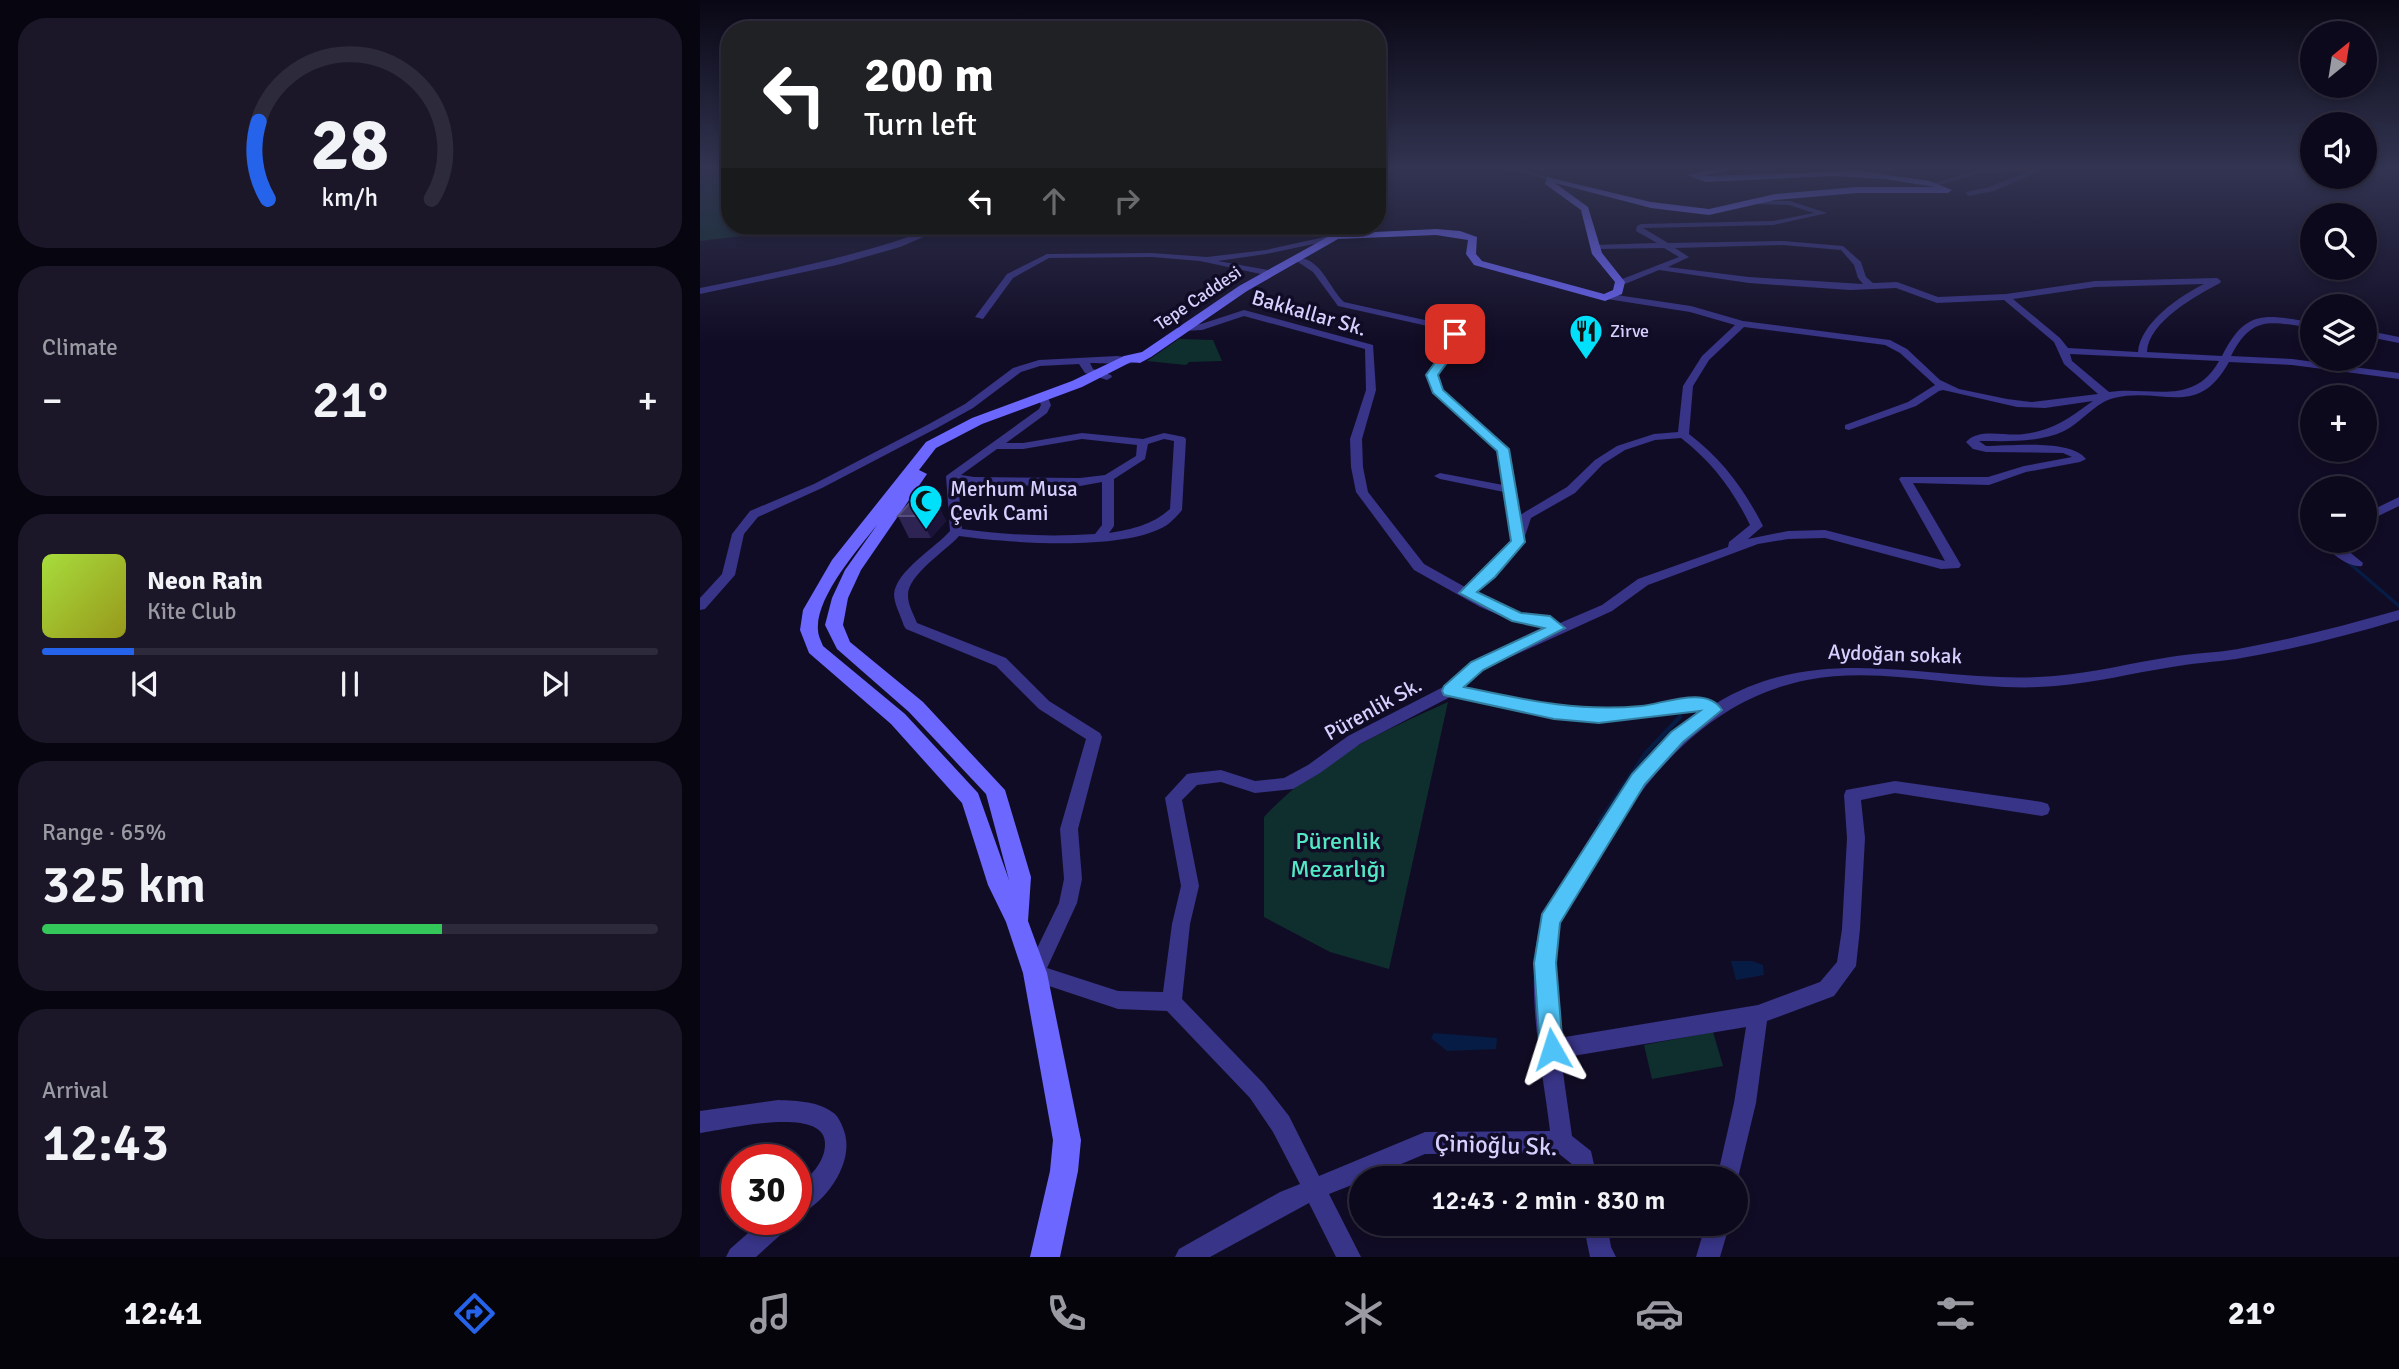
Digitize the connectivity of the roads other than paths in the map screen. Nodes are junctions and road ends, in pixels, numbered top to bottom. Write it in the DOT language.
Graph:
graph roads {
  1 [pos="1589,226"];
  2 [pos="1684,226"];
  3 [pos="923,235"];
  4 [pos="1328,239"];
  5 [pos="1346,239"];
  6 [pos="1667,245"];
  7 [pos="1595,247"];
  8 [pos="1205,259"];
  9 [pos="1301,260"];
  10 [pos="1660,268"];
  11 [pos="1270,273"];
  12 [pos="1620,283"];
  13 [pos="1871,286"];
  14 [pos="700,290"];
  15 [pos="1610,297"];
  16 [pos="2006,298"];
  17 [pos="980,317"];
  18 [pos="1742,324"];
  19 [pos="2300,324"];
  20 [pos="1185,329"];
  21 [pos="2377,336"];
  22 [pos="2399,340"];
  23 [pos="2064,351"];
  24 [pos="2143,355"];
  25 [pos="1136,358"];
  26 [pos="2226,360"];
  27 [pos="1097,370"];
  28 [pos="2399,376"];
  29 [pos="1944,387"];
  30 [pos="2107,396"];
  31 [pos="1044,399"];
  32 [pos="1849,428"];
  33 [pos="1682,435"];
  34 [pos="1143,442"];
  35 [pos="995,446"];
  36 [pos="1440,475"];
  37 [pos="952,476"];
  38 [pos="1108,478"];
  39 [pos="1510,490"];
  40 [pos="2399,501"];
  41 [pos="2377,513"];
  42 [pos="956,532"];
  43 [pos="1097,539"];
  44 [pos="1518,542"];
  45 [pos="1726,551"];
  46 [pos="2343,553"];
  47 [pos="2357,563"];
  48 [pos="1466,593"];
  49 [pos="700,606"];
  50 [pos="2399,615"];
  51 [pos="1557,628"];
  52 [pos="1450,691"];
  53 [pos="1713,710"];
  54 [pos="2042,809"];
  55 [pos="1017,922"];
  56 [pos="1035,973"];
  57 [pos="1172,1002"];
  58 [pos="1758,1015"];
  59 [pos="1552,1049"];
  60 [pos="700,1122"];
  61 [pos="1562,1142"];
  62 [pos="1584,1166"];
  63 [pos="1731,1166"];
  64 [pos="1311,1189"];
  65 [pos="812,1190"];
  66 [pos="763,1235"];
  67 [pos="1597,1236"];
  68 [pos="1714,1236"];
  69 [pos="738,1257"];
  70 [pos="1045,1257"];
  71 [pos="1187,1257"];
  72 [pos="1349,1257"];
  73 [pos="1604,1257"];
  74 [pos="1708,1257"];
  1 -- 7 [label="street"];
  2 -- 6 [label="street"];
  3 -- 14 [label="street"];
  4 -- 5 [label="street"];
  4 -- 8 [label="street"];
  4 -- 11 [label="street, Tepe Caddesi"];
  5 -- 9 [label="street, Tepe Caddesi"];
  5 -- 15 [label="street, Tepe Caddesi"];
  6 -- 7 [label="street"];
  6 -- 10 [label="street"];
  6 -- 13 [label="street"];
  7 -- 12 [label="street"];
  8 -- 11 [label="street"];
  8 -- 17 [label="street"];
  9 -- 11 [label="street, Tepe Caddesi"];
  9 -- 39 [label="street"];
  10 -- 12 [label="street"];
  10 -- 13 [label="street"];
  11 -- 20 [label="street, Tepe Caddesi"];
  12 -- 15 [label="street"];
  13 -- 16 [label="street"];
  15 -- 18 [label="street"];
  16 -- 23 [label="street"];
  16 -- 24 [label="street"];
  18 -- 29 [label="street"];
  18 -- 33 [label="street"];
  19 -- 26 [label="street"];
  20 -- 25 [label="street, Tepe Caddesi"];
  20 -- 48 [label="street, Bakkallar Sk."];
  21 -- 22 [label="street"];
  23 -- 24 [label="street"];
  23 -- 30 [label="street"];
  24 -- 26 [label="street"];
  25 -- 27 [label="street, Tepe Caddesi"];
  25 -- 27 [label="street"];
  26 -- 28 [label="street"];
  26 -- 30 [label="street"];
  27 -- 31 [label="street, Tepe Caddesi"];
  27 -- 49 [label="street"];
  29 -- 30 [label="street"];
  29 -- 32 [label="street"];
  30 -- 45 [label="street, Pürenlik Sk."];
  31 -- 35 [label="street"];
  31 -- 55 [label="street"];
  31 -- 55 [label="street"];
  33 -- 44 [label="street"];
  33 -- 45 [label="street"];
  34 -- 35 [label="street"];
  34 -- 38 [label="street"];
  34 -- 43 [label="street"];
  35 -- 37 [label="street"];
  36 -- 39 [label="street"];
  37 -- 38 [label="street"];
  37 -- 42 [label="street"];
  38 -- 43 [label="street"];
  39 -- 44 [label="street"];
  40 -- 41 [label="street"];
  42 -- 43 [label="street"];
  42 -- 56 [label="street"];
  44 -- 48 [label="street"];
  45 -- 51 [label="street, Pürenlik Sk."];
  46 -- 47 [label="street"];
  48 -- 51 [label="street, Bakkallar Sk."];
  50 -- 53 [label="street, Aydoğan sokak"];
  51 -- 52 [label="street, Pürenlik Sk."];
  52 -- 53 [label="street"];
  52 -- 57 [label="street, Pürenlik Sk."];
  53 -- 59 [label="street, Aydoğan sokak"];
  54 -- 58 [label="street"];
  55 -- 56 [label="street"];
  56 -- 57 [label="street"];
  56 -- 70 [label="street"];
  57 -- 64 [label="street"];
  58 -- 59 [label="street"];
  58 -- 63 [label="street"];
  59 -- 61 [label="street, Aydoğan sokak"];
  60 -- 65 [label="street"];
  61 -- 62 [label="street, Çinioğlu Sk."];
  61 -- 64 [label="street, Çinioğlu Sk."];
  64 -- 71 [label="street, Çinioğlu Sk."];
  64 -- 72 [label="street"];
  66 -- 69 [label="street"];
  67 -- 73 [label="street"];
  68 -- 74 [label="street"];
}
